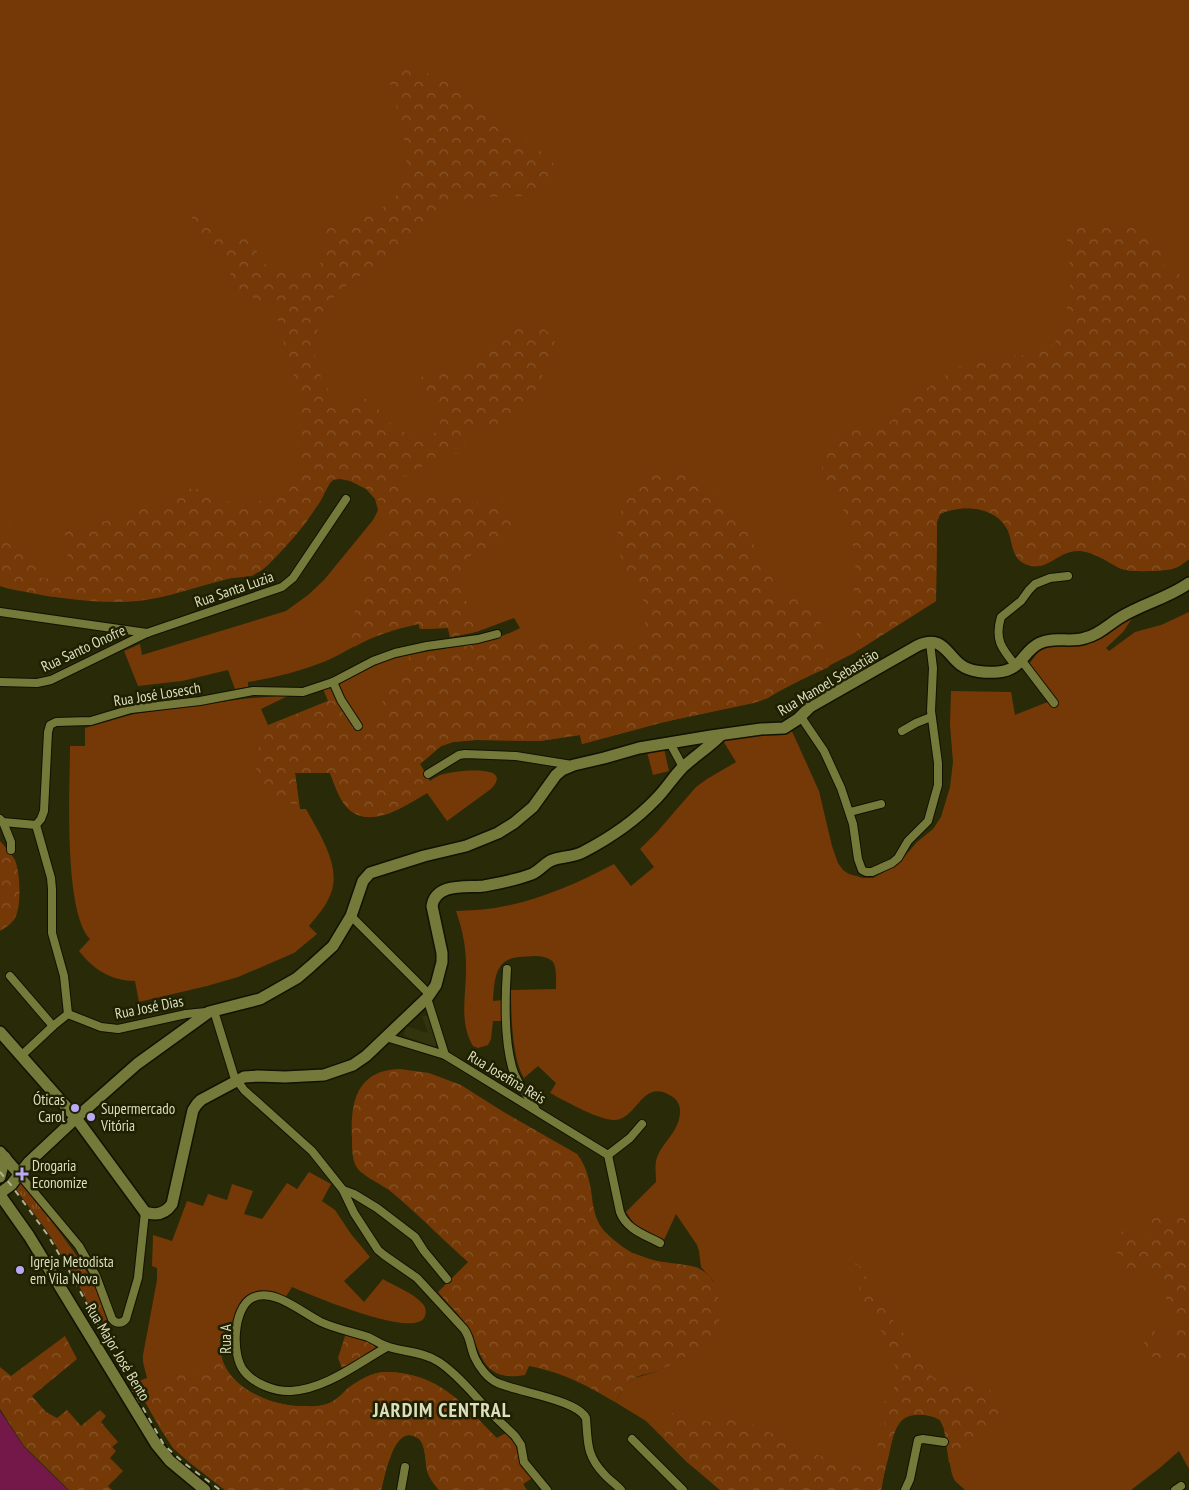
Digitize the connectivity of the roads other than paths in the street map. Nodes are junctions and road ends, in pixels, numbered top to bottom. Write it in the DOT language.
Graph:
graph roads {
  1 [pos="346,499"];
  2 [pos="1068,576"];
  3 [pos="1189,583"];
  4 [pos="0,612"];
  5 [pos="147,633"];
  6 [pos="497,634"];
  7 [pos="930,643"];
  8 [pos="1019,663"];
  9 [pos="0,682"];
  10 [pos="334,682"];
  11 [pos="1054,703"];
  12 [pos="801,717"];
  13 [pos="931,717"];
  14 [pos="358,726"];
  15 [pos="902,731"];
  16 [pos="721,735"];
  17 [pos="670,743"];
  18 [pos="574,765"];
  19 [pos="683,767"];
  20 [pos="428,774"];
  21 [pos="881,804"];
  22 [pos="850,812"];
  23 [pos="1,821"];
  24 [pos="36,825"];
  25 [pos="11,850"];
  26 [pos="351,916"];
  27 [pos="506,969"];
  28 [pos="10,976"];
  29 [pos="428,997"];
  30 [pos="212,1012"];
  31 [pos="68,1014"];
  32 [pos="53,1026"];
  33 [pos="0,1032"];
  34 [pos="386,1037"];
  35 [pos="445,1055"];
  36 [pos="21,1056"];
  37 [pos="236,1080"];
  38 [pos="536,1110"];
  39 [pos="76,1118"];
  40 [pos="642,1124"];
  41 [pos="2,1155"];
  42 [pos="608,1155"];
  43 [pos="19,1174"];
  44 [pos="0,1177"];
  45 [pos="344,1190"];
  46 [pos="0,1194"];
  47 [pos="145,1212"];
  48 [pos="660,1243"];
  49 [pos="447,1279"];
  50 [pos="387,1347"];
  51 [pos="632,1439"];
  52 [pos="944,1442"];
  53 [pos="405,1467"];
  54 [pos="205,1490"];
  55 [pos="401,1490"];
  56 [pos="547,1490"];
  57 [pos="621,1490"];
  58 [pos="683,1490"];
  59 [pos="905,1490"];
  1 -- 5 [label="street, Rua Santa Luzia"];
  2 -- 8 [label="street"];
  3 -- 8 [label="street"];
  4 -- 5 [label="street"];
  5 -- 9 [label="street, Rua Santo Onofre"];
  6 -- 10 [label="street, Rua José Losesch"];
  7 -- 8 [label="street"];
  7 -- 12 [label="street, Rua Manoel Sebastião"];
  7 -- 13 [label="street"];
  8 -- 11 [label="street"];
  10 -- 14 [label="street"];
  10 -- 24 [label="street, Rua José Losesch"];
  12 -- 16 [label="street, Rua Manoel Sebastião"];
  12 -- 22 [label="street"];
  13 -- 15 [label="street"];
  13 -- 22 [label="street"];
  16 -- 17 [label="street, Rua Manoel Sebastião"];
  16 -- 19 [label="street"];
  17 -- 18 [label="street, Rua Manoel Sebastião"];
  17 -- 19 [label="street"];
  18 -- 20 [label="street"];
  18 -- 26 [label="street, Rua Manoel Sebastião"];
  19 -- 29 [label="street"];
  21 -- 22 [label="street"];
  23 -- 24 [label="street"];
  23 -- 25 [label="street"];
  24 -- 31 [label="street"];
  26 -- 29 [label="street"];
  26 -- 30 [label="street, Rua Manoel Sebastião"];
  27 -- 38 [label="street"];
  28 -- 32 [label="street"];
  29 -- 34 [label="street"];
  29 -- 35 [label="street"];
  30 -- 31 [label="street, Rua José Dias"];
  30 -- 37 [label="street"];
  30 -- 39 [label="street"];
  31 -- 32 [label="street"];
  32 -- 36 [label="street"];
  33 -- 36 [label="street"];
  34 -- 35 [label="street, Rua Josefina Reis"];
  34 -- 37 [label="street"];
  35 -- 38 [label="street, Rua Josefina Reis"];
  36 -- 39 [label="street"];
  37 -- 45 [label="street"];
  37 -- 47 [label="street"];
  38 -- 42 [label="street, Rua Josefina Reis"];
  39 -- 43 [label="street"];
  39 -- 47 [label="street"];
  40 -- 42 [label="street"];
  41 -- 43 [label="street"];
  41 -- 44 [label="street"];
  42 -- 48 [label="street"];
  43 -- 46 [label="street"];
  43 -- 47 [label="street"];
  45 -- 49 [label="street"];
  45 -- 57 [label="street"];
  46 -- 54 [label="street, Rua Major José Bento"];
  50 -- 50 [label="street, Rua A"];
  50 -- 56 [label="street, Rua A"];
  51 -- 58 [label="street"];
  52 -- 59 [label="street"];
  53 -- 55 [label="street"];
}
